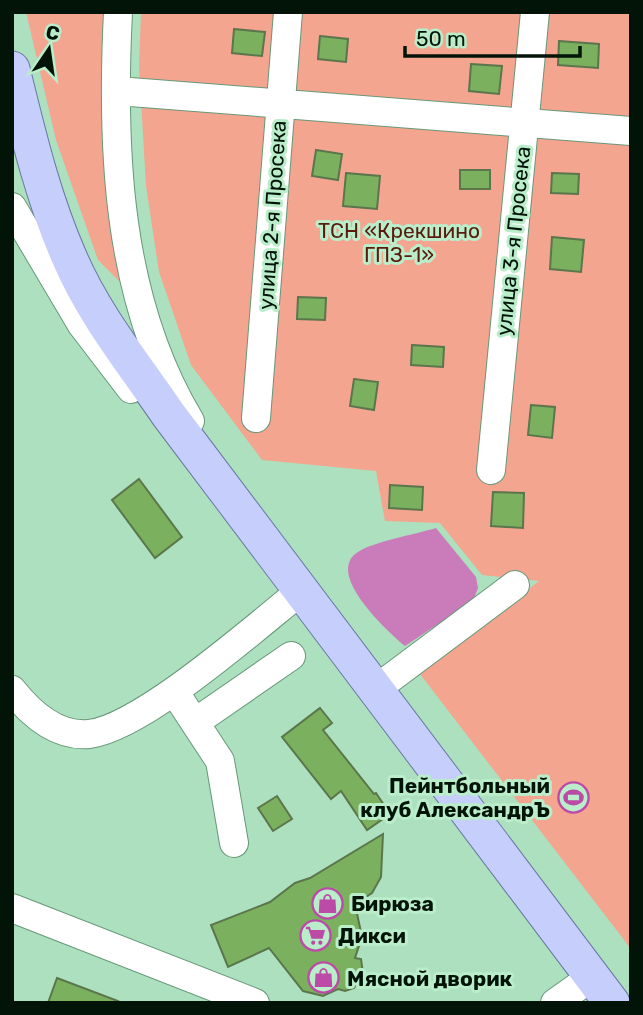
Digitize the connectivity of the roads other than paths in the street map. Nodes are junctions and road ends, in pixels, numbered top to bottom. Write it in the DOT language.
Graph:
graph roads {
  1 [pos="118,12"];
  2 [pos="288,12"];
  3 [pos="535,12"];
  4 [pos="12,69"];
  5 [pos="117,91"];
  6 [pos="280,106"];
  7 [pos="524,124"];
  8 [pos="631,131"];
  9 [pos="15,221"];
  10 [pos="256,418"];
  11 [pos="491,470"];
  12 [pos="260,534"];
  13 [pos="515,585"];
  14 [pos="302,590"];
  15 [pos="291,656"];
  16 [pos="376,689"];
  17 [pos="12,690"];
  18 [pos="174,691"];
  19 [pos="197,721"];
  20 [pos="234,843"];
  21 [pos="12,908"];
  22 [pos="603,989"];
  23 [pos="255,1003"];
  24 [pos="555,1003"];
  1 -- 5 [label="street"];
  2 -- 6 [label="street, улица 2-я Просека"];
  3 -- 7 [label="street, улица 3-я Просека"];
  4 -- 12 [label="main road"];
  5 -- 6 [label="street"];
  5 -- 12 [label="street"];
  6 -- 7 [label="street"];
  6 -- 10 [label="street, улица 2-я Просека"];
  7 -- 8 [label="street"];
  7 -- 11 [label="street, улица 3-я Просека"];
  9 -- 12 [label="street"];
  12 -- 14 [label="main road"];
  13 -- 16 [label="street"];
  14 -- 16 [label="main road"];
  14 -- 18 [label="street"];
  15 -- 19 [label="street"];
  16 -- 22 [label="main road"];
  17 -- 18 [label="street"];
  18 -- 19 [label="street"];
  19 -- 20 [label="street"];
  21 -- 23 [label="street"];
  22 -- 24 [label="street"];
}
